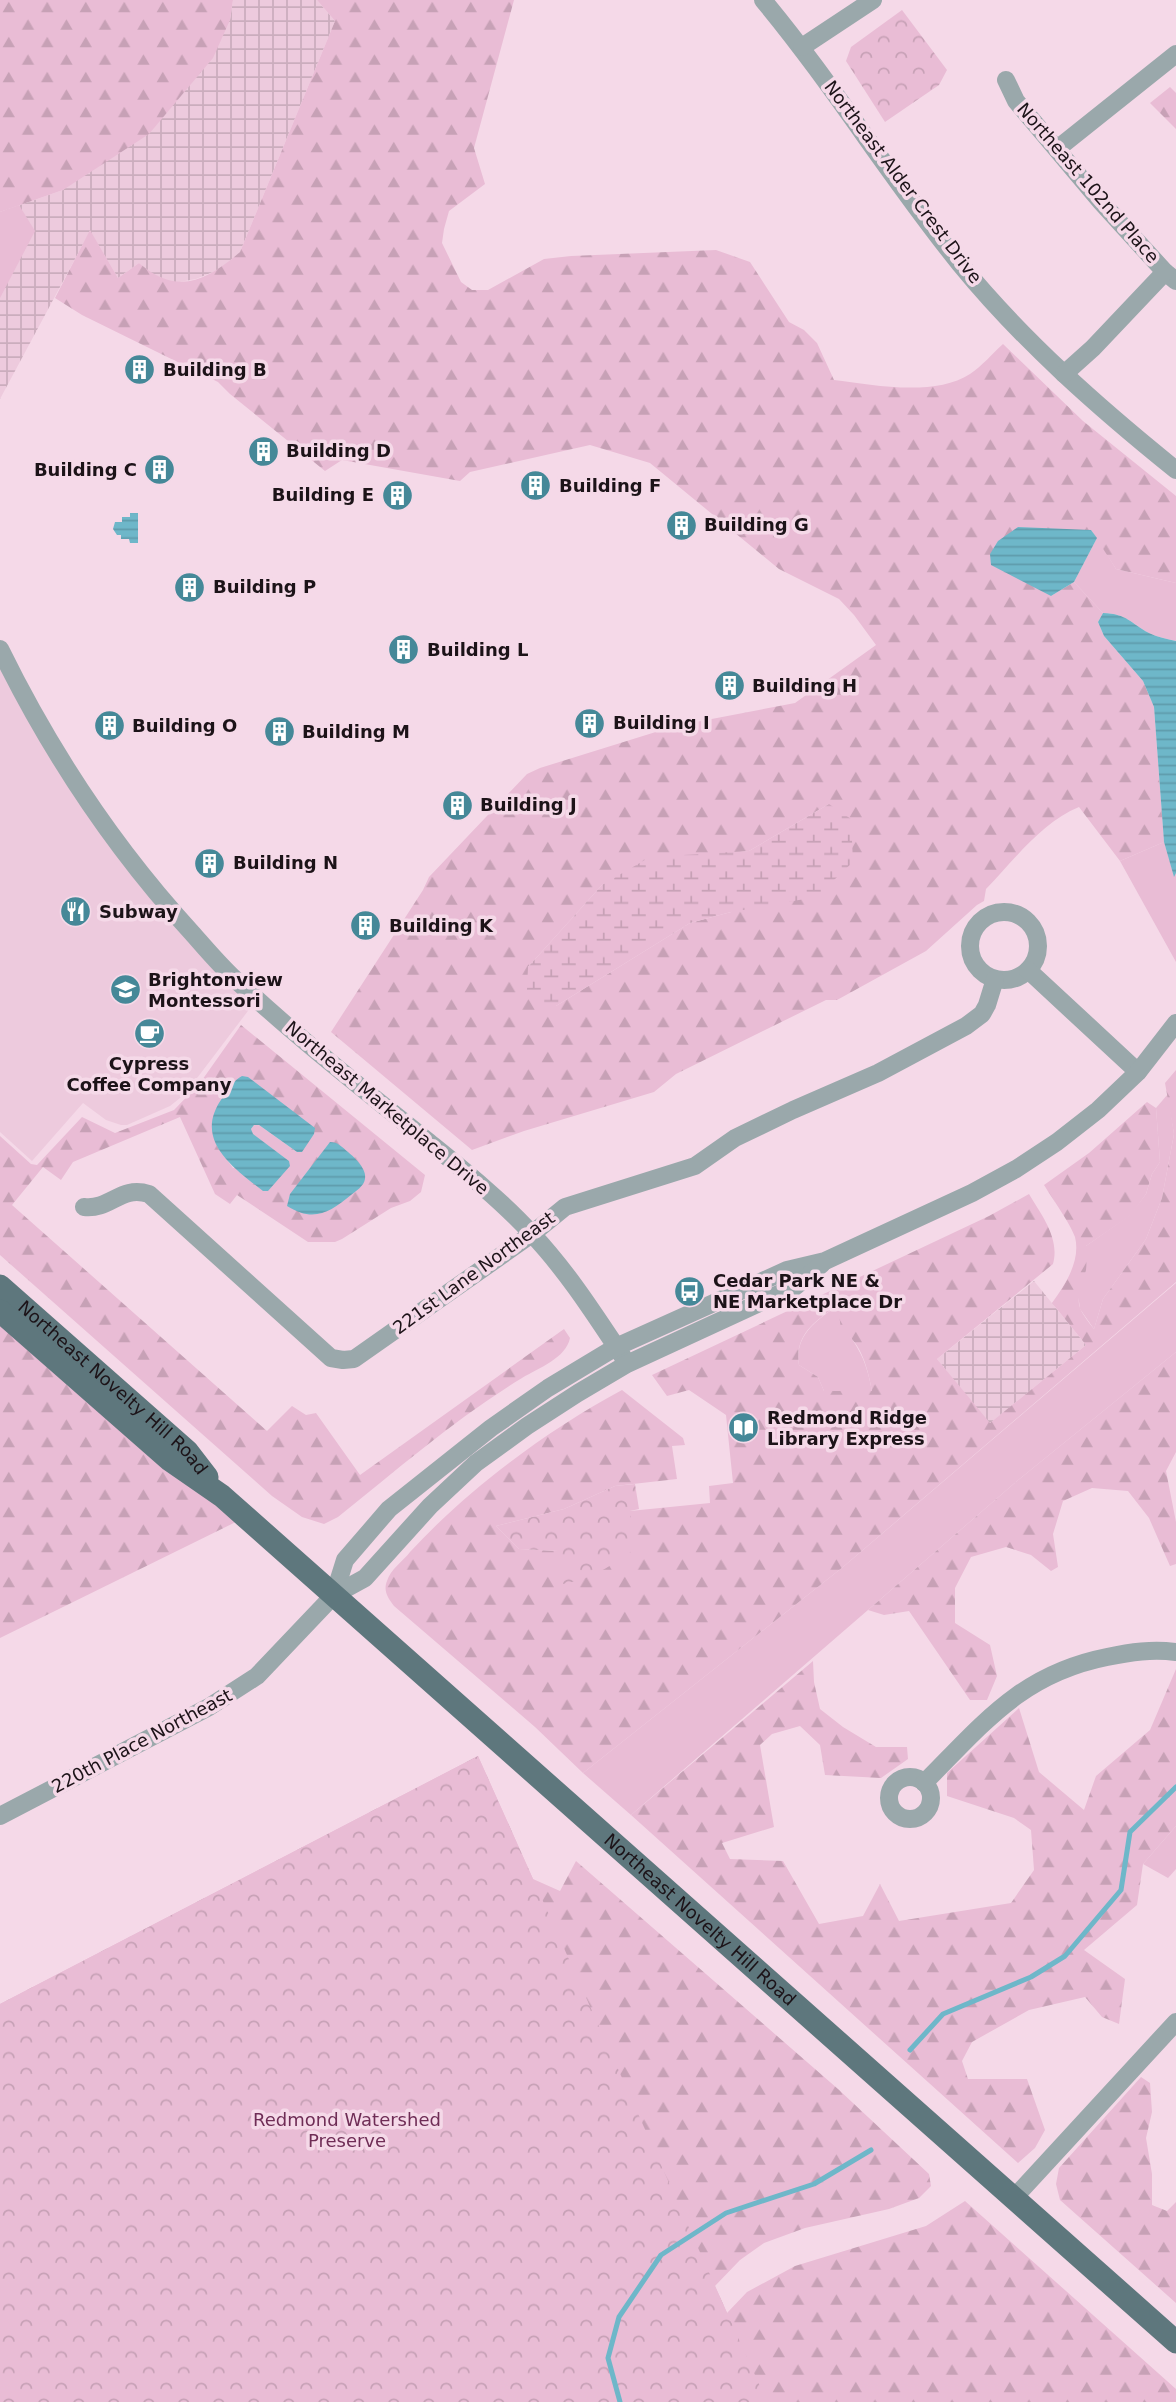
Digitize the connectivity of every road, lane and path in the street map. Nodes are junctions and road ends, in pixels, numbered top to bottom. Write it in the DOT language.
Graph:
graph roads {
  1 [pos="763,0"];
  2 [pos="873,0"];
  3 [pos="802,47"];
  4 [pos="1176,54"];
  5 [pos="1006,80"];
  6 [pos="1057,149"];
  7 [pos="1170,276"];
  8 [pos="1065,374"];
  9 [pos="1176,470"];
  10 [pos="0,649"];
  11 [pos="1028,970"];
  12 [pos="995,979"];
  13 [pos="1176,1023"];
  14 [pos="1138,1072"];
  15 [pos="84,1207"];
  16 [pos="533,1234"];
  17 [pos="825,1261"];
  18 [pos="0,1286"];
  19 [pos="0,1311"];
  20 [pos="616,1347"];
  21 [pos="628,1364"];
  22 [pos="222,1496"];
  23 [pos="334,1595"];
  24 [pos="1176,1652"];
  25 [pos="924,1783"];
  26 [pos="0,1816"];
  27 [pos="1176,2022"];
  28 [pos="1013,2199"];
  29 [pos="1176,2342"];
  1 -- 3 [label="street, Northeast Alder Crest Drive"];
  2 -- 3 [label="street"];
  3 -- 8 [label="street, Northeast Alder Crest Drive"];
  4 -- 6 [label="street"];
  5 -- 6 [label="street, Northeast 102nd Place"];
  6 -- 7 [label="street, Northeast 102nd Place"];
  7 -- 8 [label="street"];
  8 -- 9 [label="street, Northeast Alder Crest Drive"];
  10 -- 16 [label="street, Northeast Marketplace Drive"];
  11 -- 12 [label="street"];
  11 -- 12 [label="street"];
  11 -- 14 [label="street"];
  12 -- 16 [label="street, 221st Lane Northeast"];
  13 -- 14 [label="street"];
  14 -- 17 [label="street"];
  15 -- 16 [label="street, 221st Lane Northeast"];
  16 -- 20 [label="street, Northeast Marketplace Drive"];
  17 -- 20 [label="street"];
  17 -- 21 [label="street"];
  18 -- 22 [label="main road, Northeast Novelty Hill Road"];
  19 -- 22 [label="main road, Northeast Novelty Hill Road"];
  20 -- 21 [label="street, Northeast Marketplace Drive"];
  20 -- 23 [label="street"];
  21 -- 23 [label="street"];
  22 -- 23 [label="main road, Northeast Novelty Hill Road"];
  23 -- 26 [label="street, 220th Place Northeast"];
  23 -- 28 [label="main road, Northeast Novelty Hill Road"];
  24 -- 25 [label="street"];
  27 -- 28 [label="street"];
  28 -- 29 [label="main road, Northeast Novelty Hill Road"];
}
